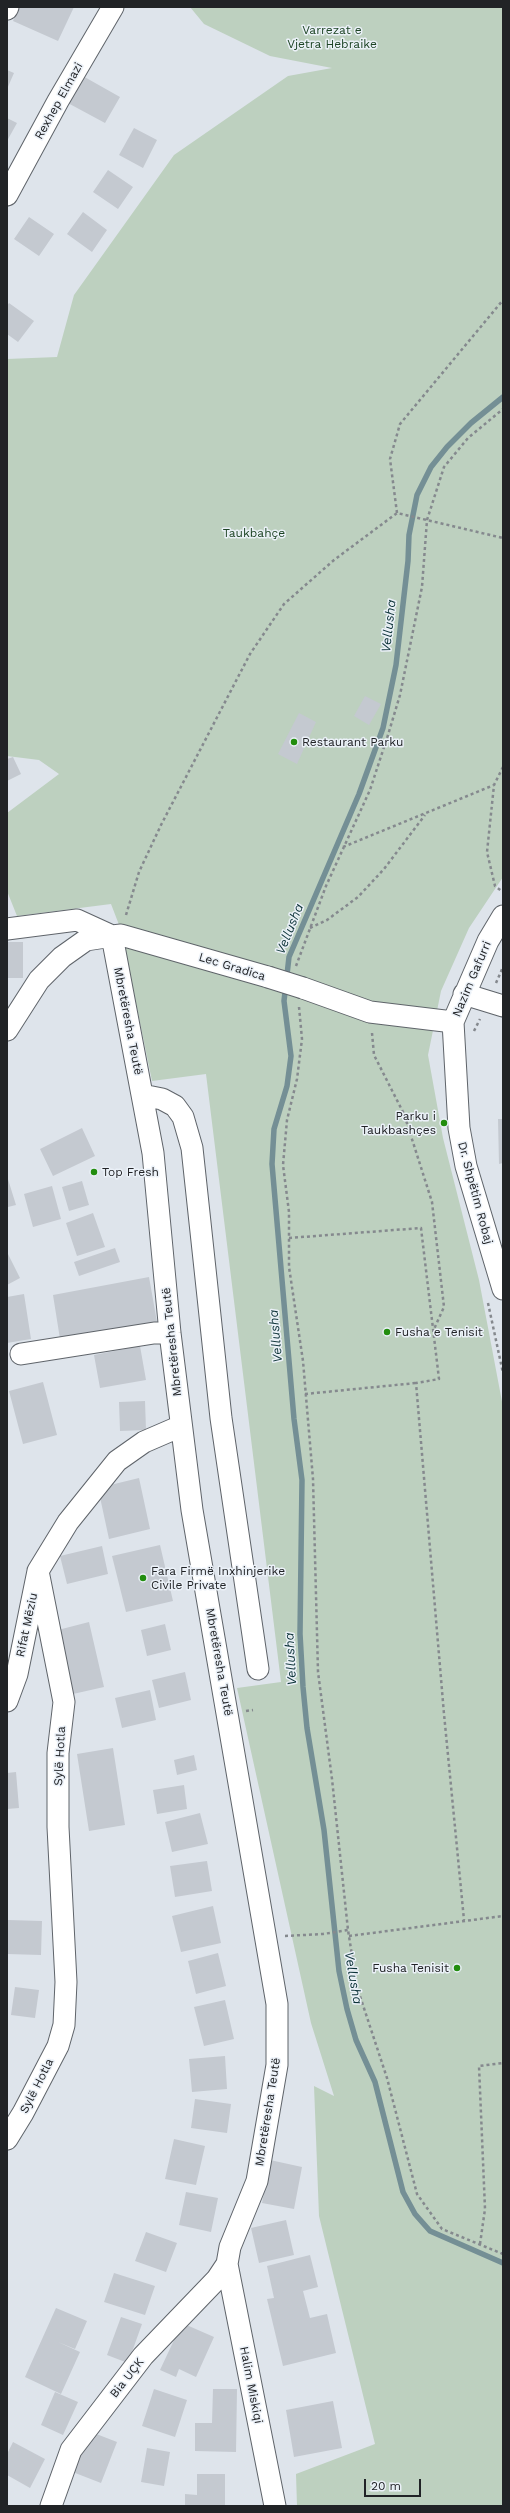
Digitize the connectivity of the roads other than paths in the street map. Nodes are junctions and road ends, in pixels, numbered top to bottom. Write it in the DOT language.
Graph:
graph roads {
  1 [pos="112,7"];
  2 [pos="7,195"];
  3 [pos="503,916"];
  4 [pos="8,926"];
  5 [pos="116,935"];
  6 [pos="464,994"];
  7 [pos="498,998"];
  8 [pos="453,1022"];
  9 [pos="7,1030"];
  10 [pos="142,1095"];
  11 [pos="503,1289"];
  12 [pos="170,1333"];
  13 [pos="21,1354"];
  14 [pos="181,1426"];
  15 [pos="38,1571"];
  16 [pos="258,1669"];
  17 [pos="7,1701"];
  18 [pos="7,2139"];
  19 [pos="226,2264"];
  20 [pos="52,2506"];
  21 [pos="275,2506"];
  1 -- 2 [label="street, Rexhep Elmazi"];
  3 -- 6 [label="street, Nazim Gafurri"];
  4 -- 5 [label="street, Lec Gradica"];
  5 -- 8 [label="street, Lec Gradica, bridge"];
  5 -- 9 [label="street"];
  5 -- 10 [label="street, Mbretëresha Teutë"];
  6 -- 7 [label="street"];
  6 -- 8 [label="street, Nazim Gafurri"];
  8 -- 11 [label="street, Dr. Shpëtim Robaj"];
  10 -- 12 [label="street, Mbretëresha Teutë"];
  10 -- 16 [label="street"];
  12 -- 13 [label="street"];
  12 -- 14 [label="street, Mbretëresha Teutë"];
  14 -- 15 [label="street"];
  14 -- 19 [label="street, Mbretëresha Teutë"];
  15 -- 17 [label="street, Rifat Mëziu"];
  15 -- 18 [label="street, Sylë Hotla"];
  19 -- 20 [label="street, Bia UÇK"];
  19 -- 21 [label="street, Halim Miskiqi"];
}
